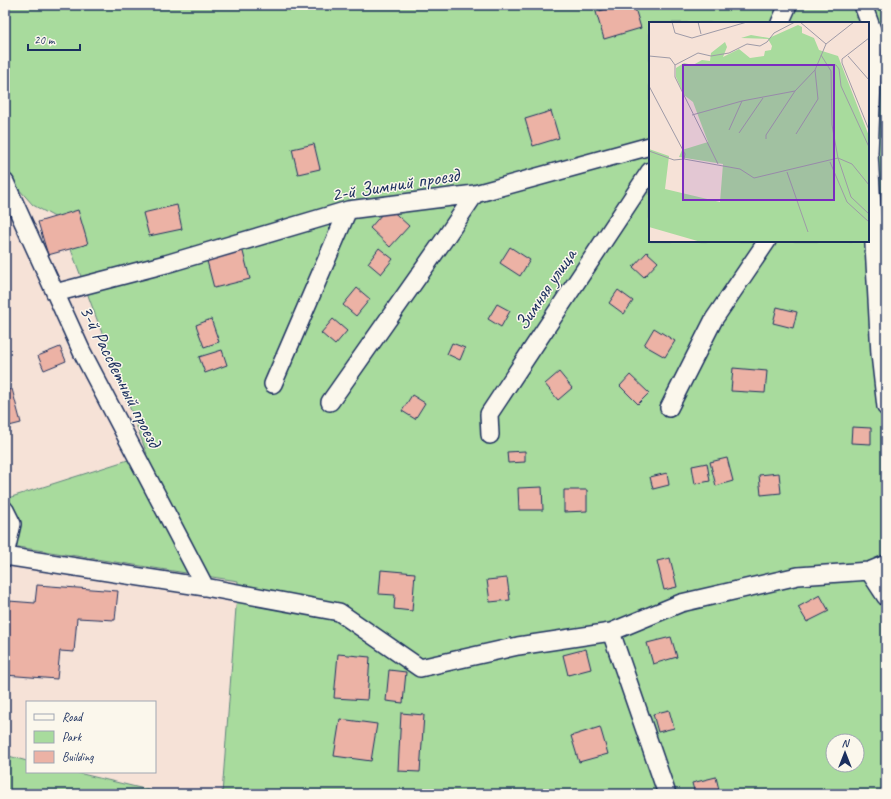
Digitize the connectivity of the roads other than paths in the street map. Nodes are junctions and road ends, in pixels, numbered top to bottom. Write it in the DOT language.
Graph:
graph roads {
  1 [pos="788,5"];
  2 [pos="863,5"];
  3 [pos="780,22"];
  4 [pos="649,146"];
  5 [pos="649,173"];
  6 [pos="5,182"];
  7 [pos="475,194"];
  8 [pos="348,210"];
  9 [pos="766,242"];
  10 [pos="55,293"];
  11 [pos="273,384"];
  12 [pos="330,402"];
  13 [pos="886,407"];
  14 [pos="669,408"];
  15 [pos="490,435"];
  16 [pos="9,517"];
  17 [pos="5,556"];
  18 [pos="886,564"];
  19 [pos="869,571"];
  20 [pos="205,587"];
  21 [pos="886,597"];
  22 [pos="612,632"];
  23 [pos="667,794"];
  1 -- 3 [label="street"];
  2 -- 13 [label="street"];
  4 -- 7 [label="street, 2-й Зимний проезд"];
  5 -- 15 [label="street, Зимняя улица"];
  6 -- 10 [label="street, 3-й Рассветный проезд"];
  7 -- 8 [label="street, 2-й Зимний проезд"];
  7 -- 12 [label="street"];
  8 -- 10 [label="street, 2-й Зимний проезд"];
  8 -- 11 [label="street"];
  9 -- 14 [label="street"];
  10 -- 20 [label="street, 3-й Рассветный проезд"];
  16 -- 17 [label="street"];
  17 -- 20 [label="street"];
  18 -- 19 [label="street"];
  19 -- 21 [label="street"];
  19 -- 22 [label="street"];
  20 -- 22 [label="street"];
  22 -- 23 [label="street"];
}
